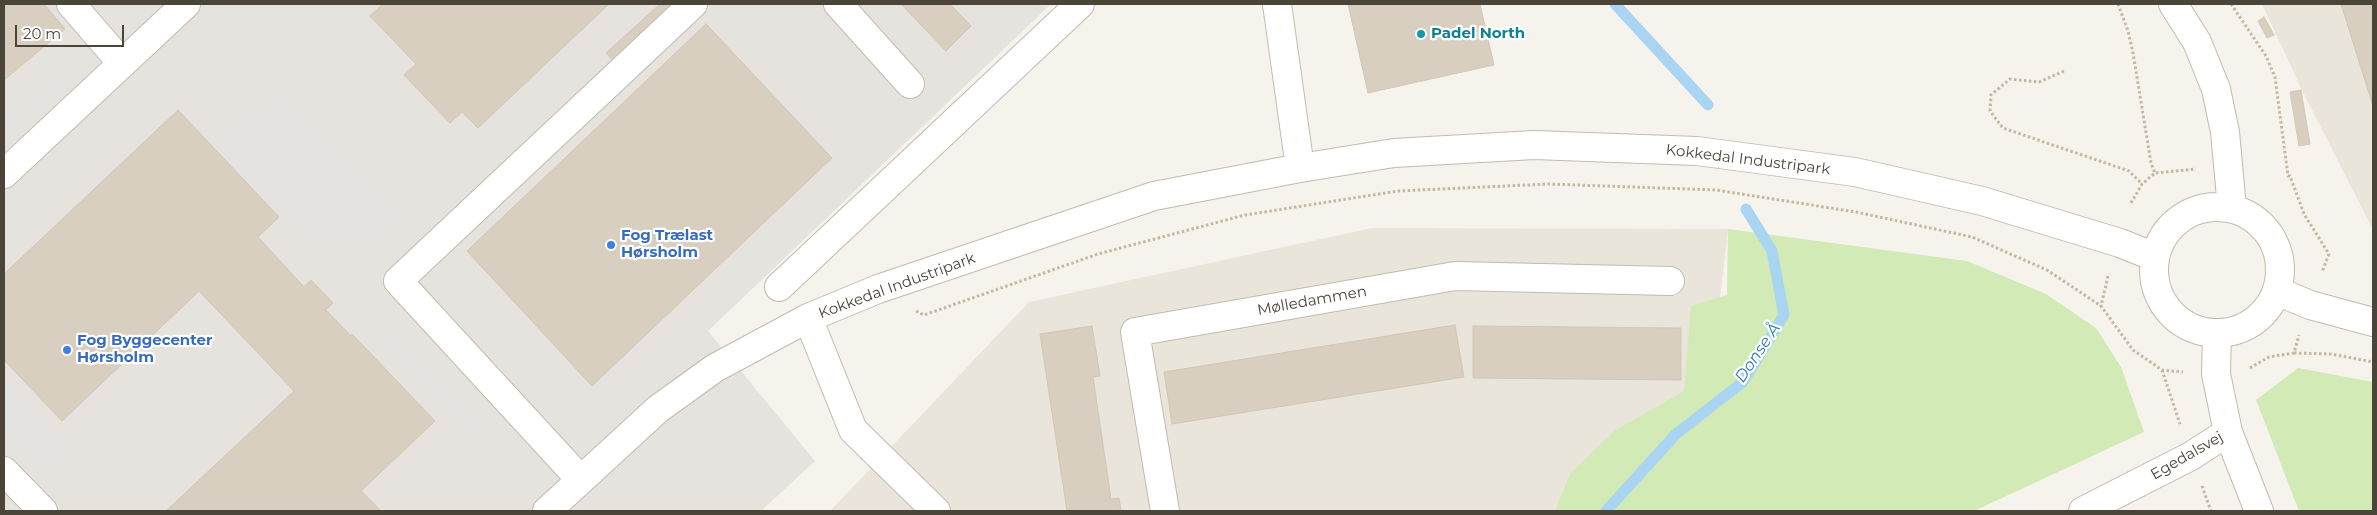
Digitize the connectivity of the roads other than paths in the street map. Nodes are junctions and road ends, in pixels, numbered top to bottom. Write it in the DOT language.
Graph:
graph roads {
  1 [pos="71,4"];
  2 [pos="693,4"];
  3 [pos="838,4"];
  4 [pos="1080,4"];
  5 [pos="1277,4"];
  6 [pos="2173,4"];
  7 [pos="173,8"];
  8 [pos="122,63"];
  9 [pos="910,84"];
  10 [pos="1300,168"];
  11 [pos="4,174"];
  12 [pos="2232,208"];
  13 [pos="2155,257"];
  14 [pos="1670,281"];
  15 [pos="779,288"];
  16 [pos="2277,290"];
  17 [pos="808,318"];
  18 [pos="2373,322"];
  19 [pos="2217,333"];
  20 [pos="2228,432"];
  21 [pos="4,471"];
  22 [pos="581,480"];
  23 [pos="43,511"];
  24 [pos="547,511"];
  25 [pos="936,511"];
  26 [pos="1165,511"];
  27 [pos="2083,511"];
  28 [pos="2259,511"];
  1 -- 8 [label="street"];
  2 -- 22 [label="street"];
  3 -- 9 [label="street"];
  4 -- 15 [label="street"];
  5 -- 10 [label="street"];
  6 -- 12 [label="street"];
  7 -- 8 [label="street"];
  8 -- 11 [label="street"];
  10 -- 13 [label="street, Kokkedal Industripark"];
  10 -- 17 [label="street, Kokkedal Industripark"];
  12 -- 13 [label="street"];
  12 -- 16 [label="street"];
  13 -- 19 [label="street"];
  14 -- 26 [label="street, Mølledammen"];
  16 -- 18 [label="street"];
  16 -- 19 [label="street"];
  17 -- 22 [label="street, Kokkedal Industripark"];
  17 -- 25 [label="street"];
  19 -- 20 [label="street, Egedalsvej"];
  20 -- 27 [label="street, Egedalsvej"];
  20 -- 28 [label="street"];
  21 -- 23 [label="street"];
  22 -- 24 [label="street, Kokkedal Industripark"];
}
